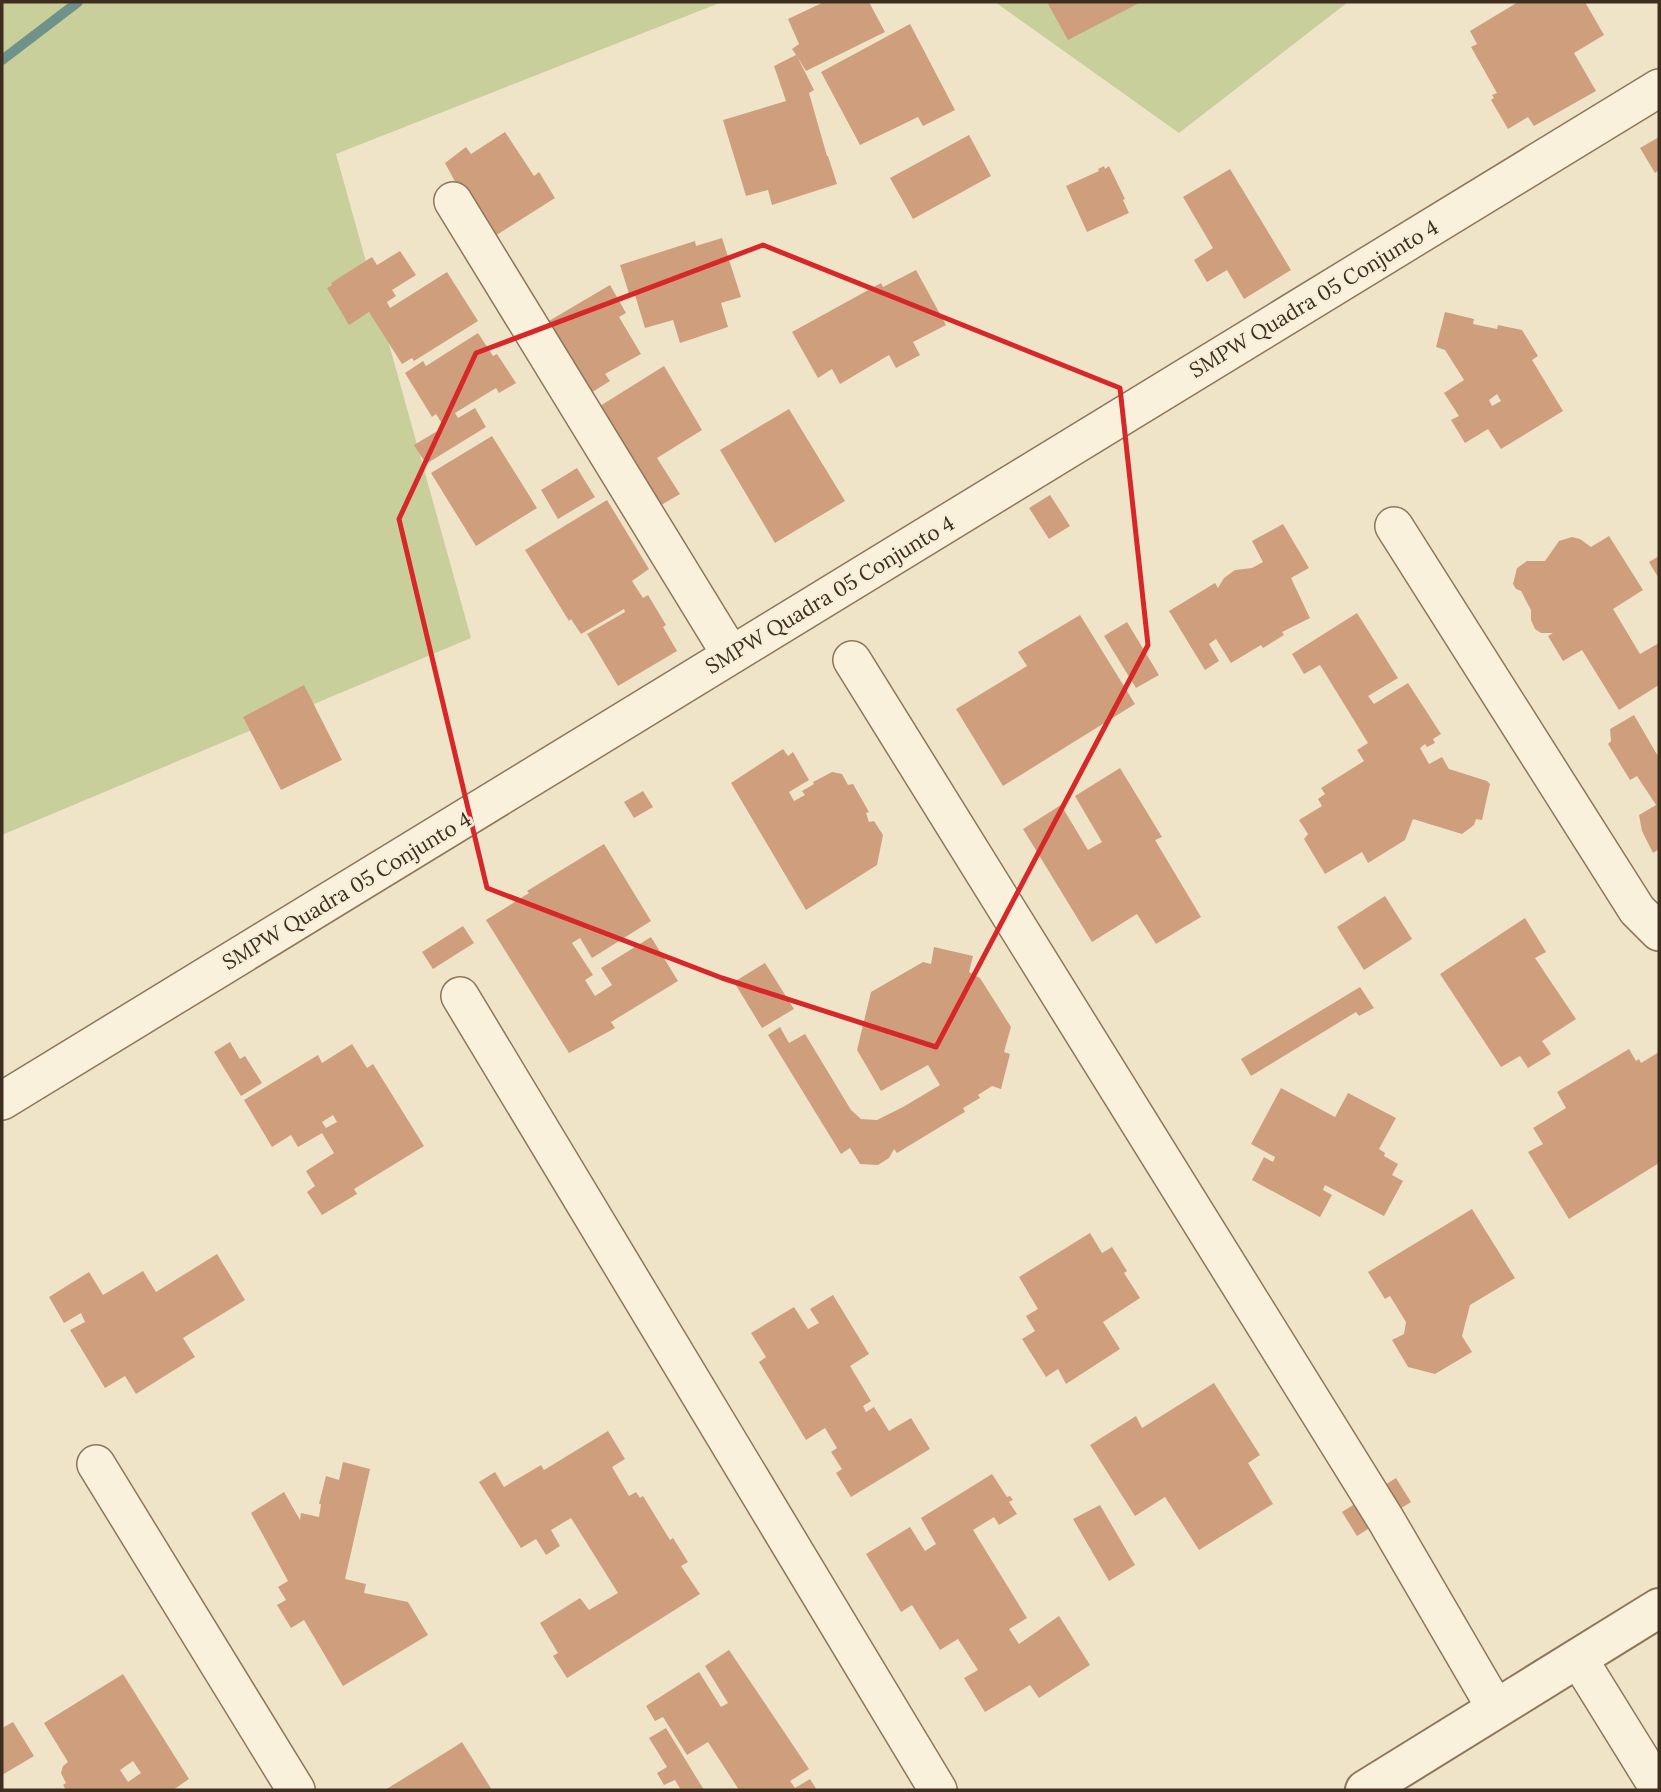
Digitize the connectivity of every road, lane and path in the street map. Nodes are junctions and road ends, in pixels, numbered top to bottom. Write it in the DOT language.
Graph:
graph roads {
  1 [pos="1659,89"];
  2 [pos="453,201"];
  3 [pos="1394,526"];
  4 [pos="731,655"];
  5 [pos="852,660"];
  6 [pos="1659,932"];
  7 [pos="460,996"];
  8 [pos="2,1101"];
  9 [pos="96,1464"];
  10 [pos="1659,1608"];
  11 [pos="1578,1658"];
  12 [pos="1496,1709"];
  13 [pos="1659,1788"];
  14 [pos="296,1790"];
  15 [pos="938,1790"];
  16 [pos="1366,1790"];
  1 -- 4 [label="street, SMPW Quadra 05 Conjunto 4"];
  2 -- 4 [label="street"];
  3 -- 6 [label="street"];
  4 -- 8 [label="street, SMPW Quadra 05 Conjunto 4"];
  5 -- 12 [label="street"];
  7 -- 15 [label="street"];
  9 -- 14 [label="street"];
  10 -- 11 [label="street"];
  11 -- 12 [label="street"];
  11 -- 13 [label="street"];
  12 -- 16 [label="street"];
}
